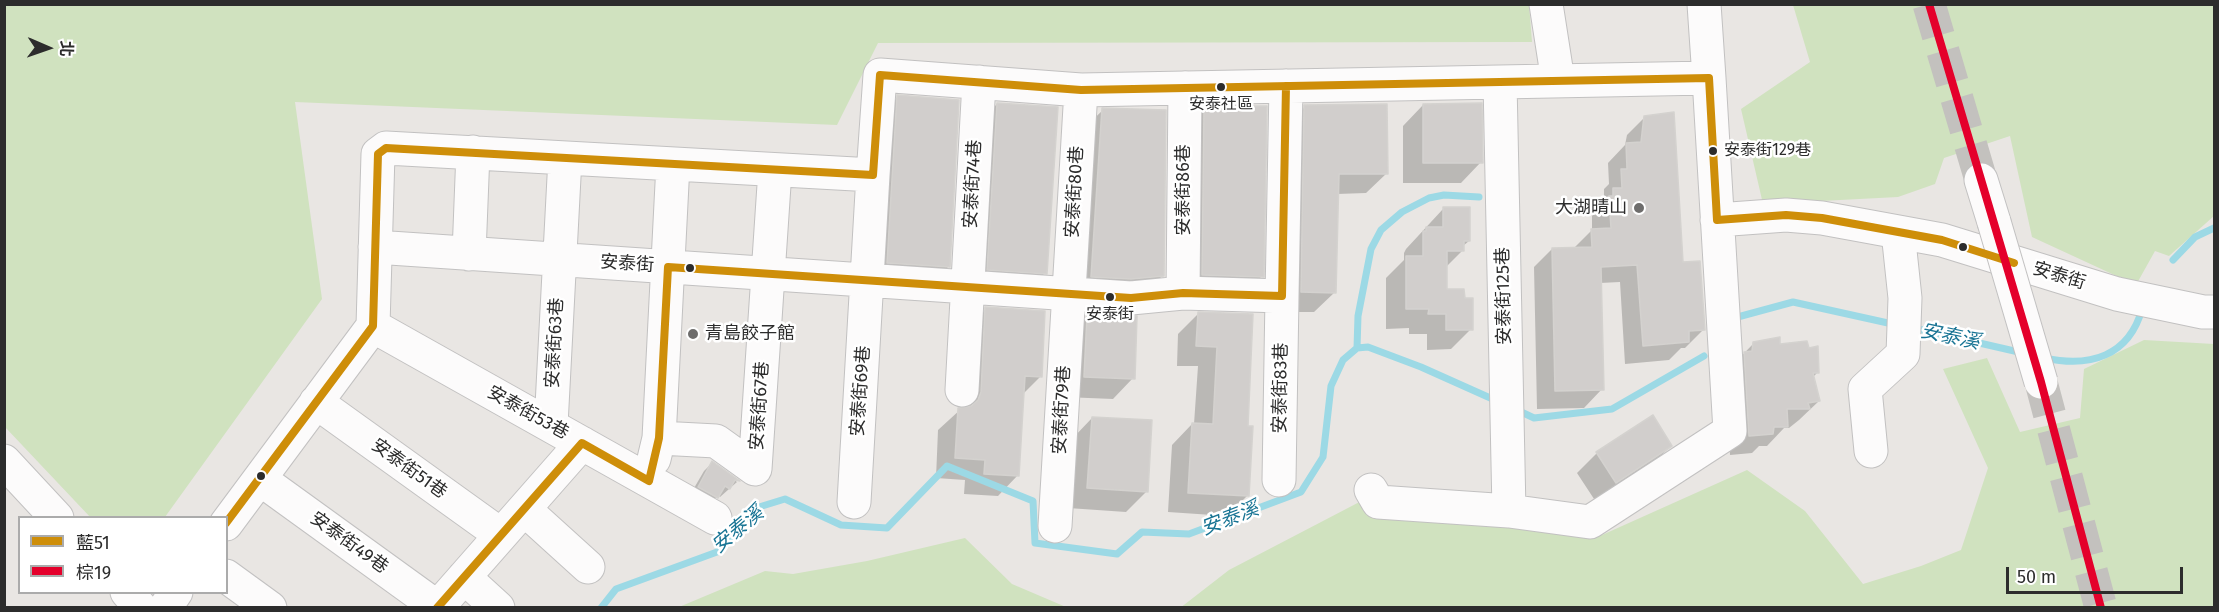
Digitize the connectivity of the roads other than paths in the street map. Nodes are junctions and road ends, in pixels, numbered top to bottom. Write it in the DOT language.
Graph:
graph roads {
  1 [pos="1546,4"];
  2 [pos="1704,4"];
  3 [pos="1708,78"];
  4 [pos="1558,81"];
  5 [pos="979,82"];
  6 [pos="1500,82"];
  7 [pos="1286,86"];
  8 [pos="1185,88"];
  9 [pos="1082,90"];
  10 [pos="473,152"];
  11 [pos="565,158"];
  12 [pos="673,164"];
  13 [pos="774,170"];
  14 [pos="873,175"];
  15 [pos="1981,180"];
  16 [pos="1717,220"];
  17 [pos="1898,232"];
  18 [pos="375,247"];
  19 [pos="469,254"];
  20 [pos="560,260"];
  21 [pos="668,267"];
  22 [pos="768,273"];
  23 [pos="867,280"];
  24 [pos="968,287"];
  25 [pos="1183,293"];
  26 [pos="1069,294"];
  27 [pos="1282,296"];
  28 [pos="2214,312"];
  29 [pos="373,326"];
  30 [pos="2040,382"];
  31 [pos="962,390"];
  32 [pos="316,402"];
  33 [pos="551,425"];
  34 [pos="659,438"];
  35 [pos="582,443"];
  36 [pos="1871,451"];
  37 [pos="4,461"];
  38 [pos="260,479"];
  39 [pos="1279,480"];
  40 [pos="649,481"];
  41 [pos="1371,490"];
  42 [pos="854,502"];
  43 [pos="524,509"];
  44 [pos="1509,511"];
  45 [pos="55,516"];
  46 [pos="715,518"];
  47 [pos="228,521"];
  48 [pos="1055,526"];
  49 [pos="501,535"];
  50 [pos="588,567"];
  51 [pos="228,577"];
  52 [pos="464,577"];
  53 [pos="129,594"];
  54 [pos="175,594"];
  55 [pos="437,607"];
  56 [pos="141,608"];
  57 [pos="165,608"];
  58 [pos="270,608"];
  59 [pos="498,608"];
  1 -- 4 [label="street"];
  2 -- 3 [label="street"];
  3 -- 4 [label="street"];
  3 -- 16 [label="street"];
  4 -- 6 [label="street"];
  5 -- 9 [label="street"];
  5 -- 14 [label="street"];
  5 -- 24 [label="street, 安泰街74巷"];
  6 -- 7 [label="street"];
  6 -- 44 [label="street, 安泰街125巷"];
  7 -- 8 [label="street"];
  7 -- 27 [label="street"];
  8 -- 9 [label="street"];
  8 -- 25 [label="street, 安泰街86巷"];
  9 -- 26 [label="street, 安泰街80巷"];
  10 -- 11 [label="street"];
  10 -- 18 [label="street"];
  10 -- 19 [label="street"];
  11 -- 12 [label="street"];
  11 -- 20 [label="street, 安泰街63巷"];
  12 -- 13 [label="street"];
  12 -- 21 [label="street"];
  13 -- 14 [label="street"];
  13 -- 22 [label="street"];
  14 -- 23 [label="street, 安泰街69巷"];
  15 -- 30 [label="street, bridge"];
  16 -- 17 [label="street, 安泰街"];
  16 -- 44 [label="street"];
  17 -- 28 [label="street, 安泰街"];
  17 -- 36 [label="street"];
  18 -- 19 [label="street, 安泰街"];
  18 -- 29 [label="street"];
  19 -- 20 [label="street, 安泰街"];
  20 -- 21 [label="street, 安泰街"];
  20 -- 33 [label="street, 安泰街63巷"];
  21 -- 22 [label="street, 安泰街"];
  21 -- 34 [label="street"];
  22 -- 23 [label="street, 安泰街"];
  22 -- 34 [label="street, 安泰街67巷"];
  23 -- 24 [label="street, 安泰街"];
  23 -- 42 [label="street, 安泰街69巷"];
  24 -- 26 [label="street, 安泰街"];
  24 -- 31 [label="street, 安泰街74巷"];
  25 -- 26 [label="street, 安泰街"];
  25 -- 27 [label="street, 安泰街"];
  26 -- 48 [label="street, 安泰街79巷"];
  27 -- 39 [label="street, 安泰街83巷"];
  29 -- 32 [label="street"];
  29 -- 33 [label="street, 安泰街53巷"];
  32 -- 38 [label="street"];
  32 -- 49 [label="street, 安泰街51巷"];
  33 -- 35 [label="street, 安泰街53巷"];
  34 -- 40 [label="street"];
  35 -- 40 [label="street, 安泰街53巷"];
  35 -- 43 [label="street"];
  37 -- 45 [label="street"];
  38 -- 47 [label="street"];
  38 -- 55 [label="street, 安泰街49巷"];
  40 -- 46 [label="street, 安泰街53巷"];
  41 -- 44 [label="street"];
  43 -- 49 [label="street"];
  43 -- 50 [label="street"];
  49 -- 52 [label="street"];
  51 -- 58 [label="street"];
  52 -- 55 [label="street"];
  52 -- 59 [label="street"];
  53 -- 56 [label="street"];
  54 -- 57 [label="street"];
}
